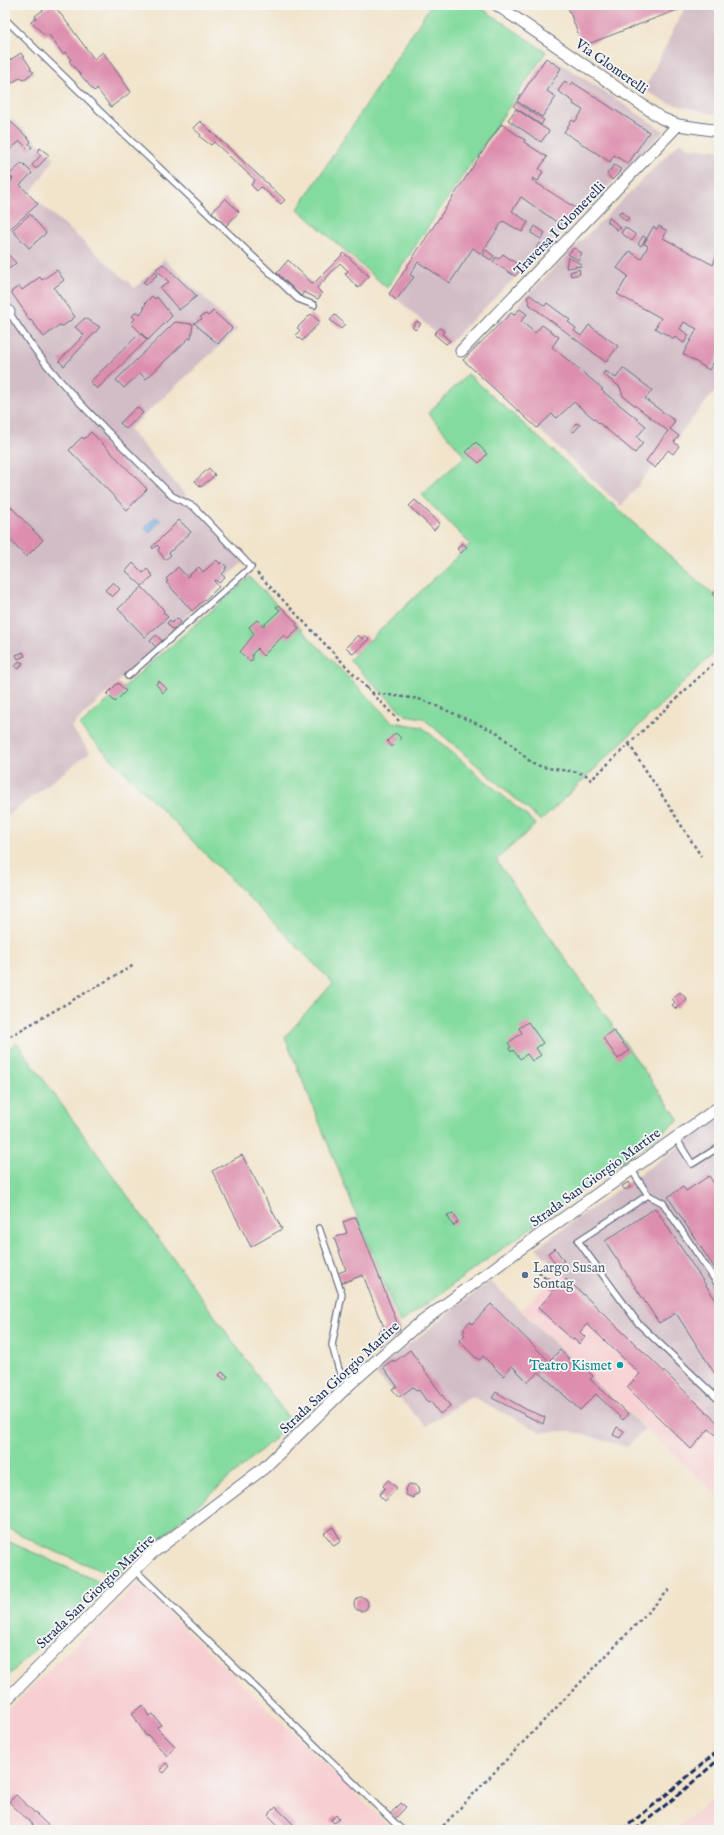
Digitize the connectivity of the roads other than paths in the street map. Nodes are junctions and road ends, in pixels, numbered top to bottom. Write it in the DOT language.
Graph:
graph roads {
  1 [pos="497,5"];
  2 [pos="5,19"];
  3 [pos="678,125"];
  4 [pos="719,131"];
  5 [pos="314,305"];
  6 [pos="7,310"];
  7 [pos="461,351"];
  8 [pos="128,676"];
  9 [pos="719,1107"];
  10 [pos="676,1138"];
  11 [pos="719,1147"];
  12 [pos="632,1169"];
  13 [pos="648,1195"];
  14 [pos="319,1228"];
  15 [pos="719,1286"];
  16 [pos="351,1384"];
  17 [pos="719,1400"];
  18 [pos="135,1570"];
  19 [pos="5,1701"];
  20 [pos="402,1830"];
  1 -- 3 [label="street, Via Glomerelli"];
  2 -- 5 [label="lane"];
  3 -- 4 [label="street, Via Glomerelli"];
  3 -- 7 [label="street, Traversa I Glomerelli"];
  6 -- 8 [label="lane"];
  9 -- 10 [label="street, Strada San Giorgio Martire"];
  10 -- 11 [label="lane"];
  10 -- 12 [label="street, Strada San Giorgio Martire"];
  12 -- 13 [label="lane"];
  12 -- 16 [label="street, Strada San Giorgio Martire"];
  13 -- 15 [label="lane"];
  13 -- 17 [label="lane"];
  14 -- 16 [label="lane"];
  16 -- 18 [label="street, Strada San Giorgio Martire"];
  18 -- 19 [label="street, Strada San Giorgio Martire"];
  18 -- 20 [label="lane"];
}
